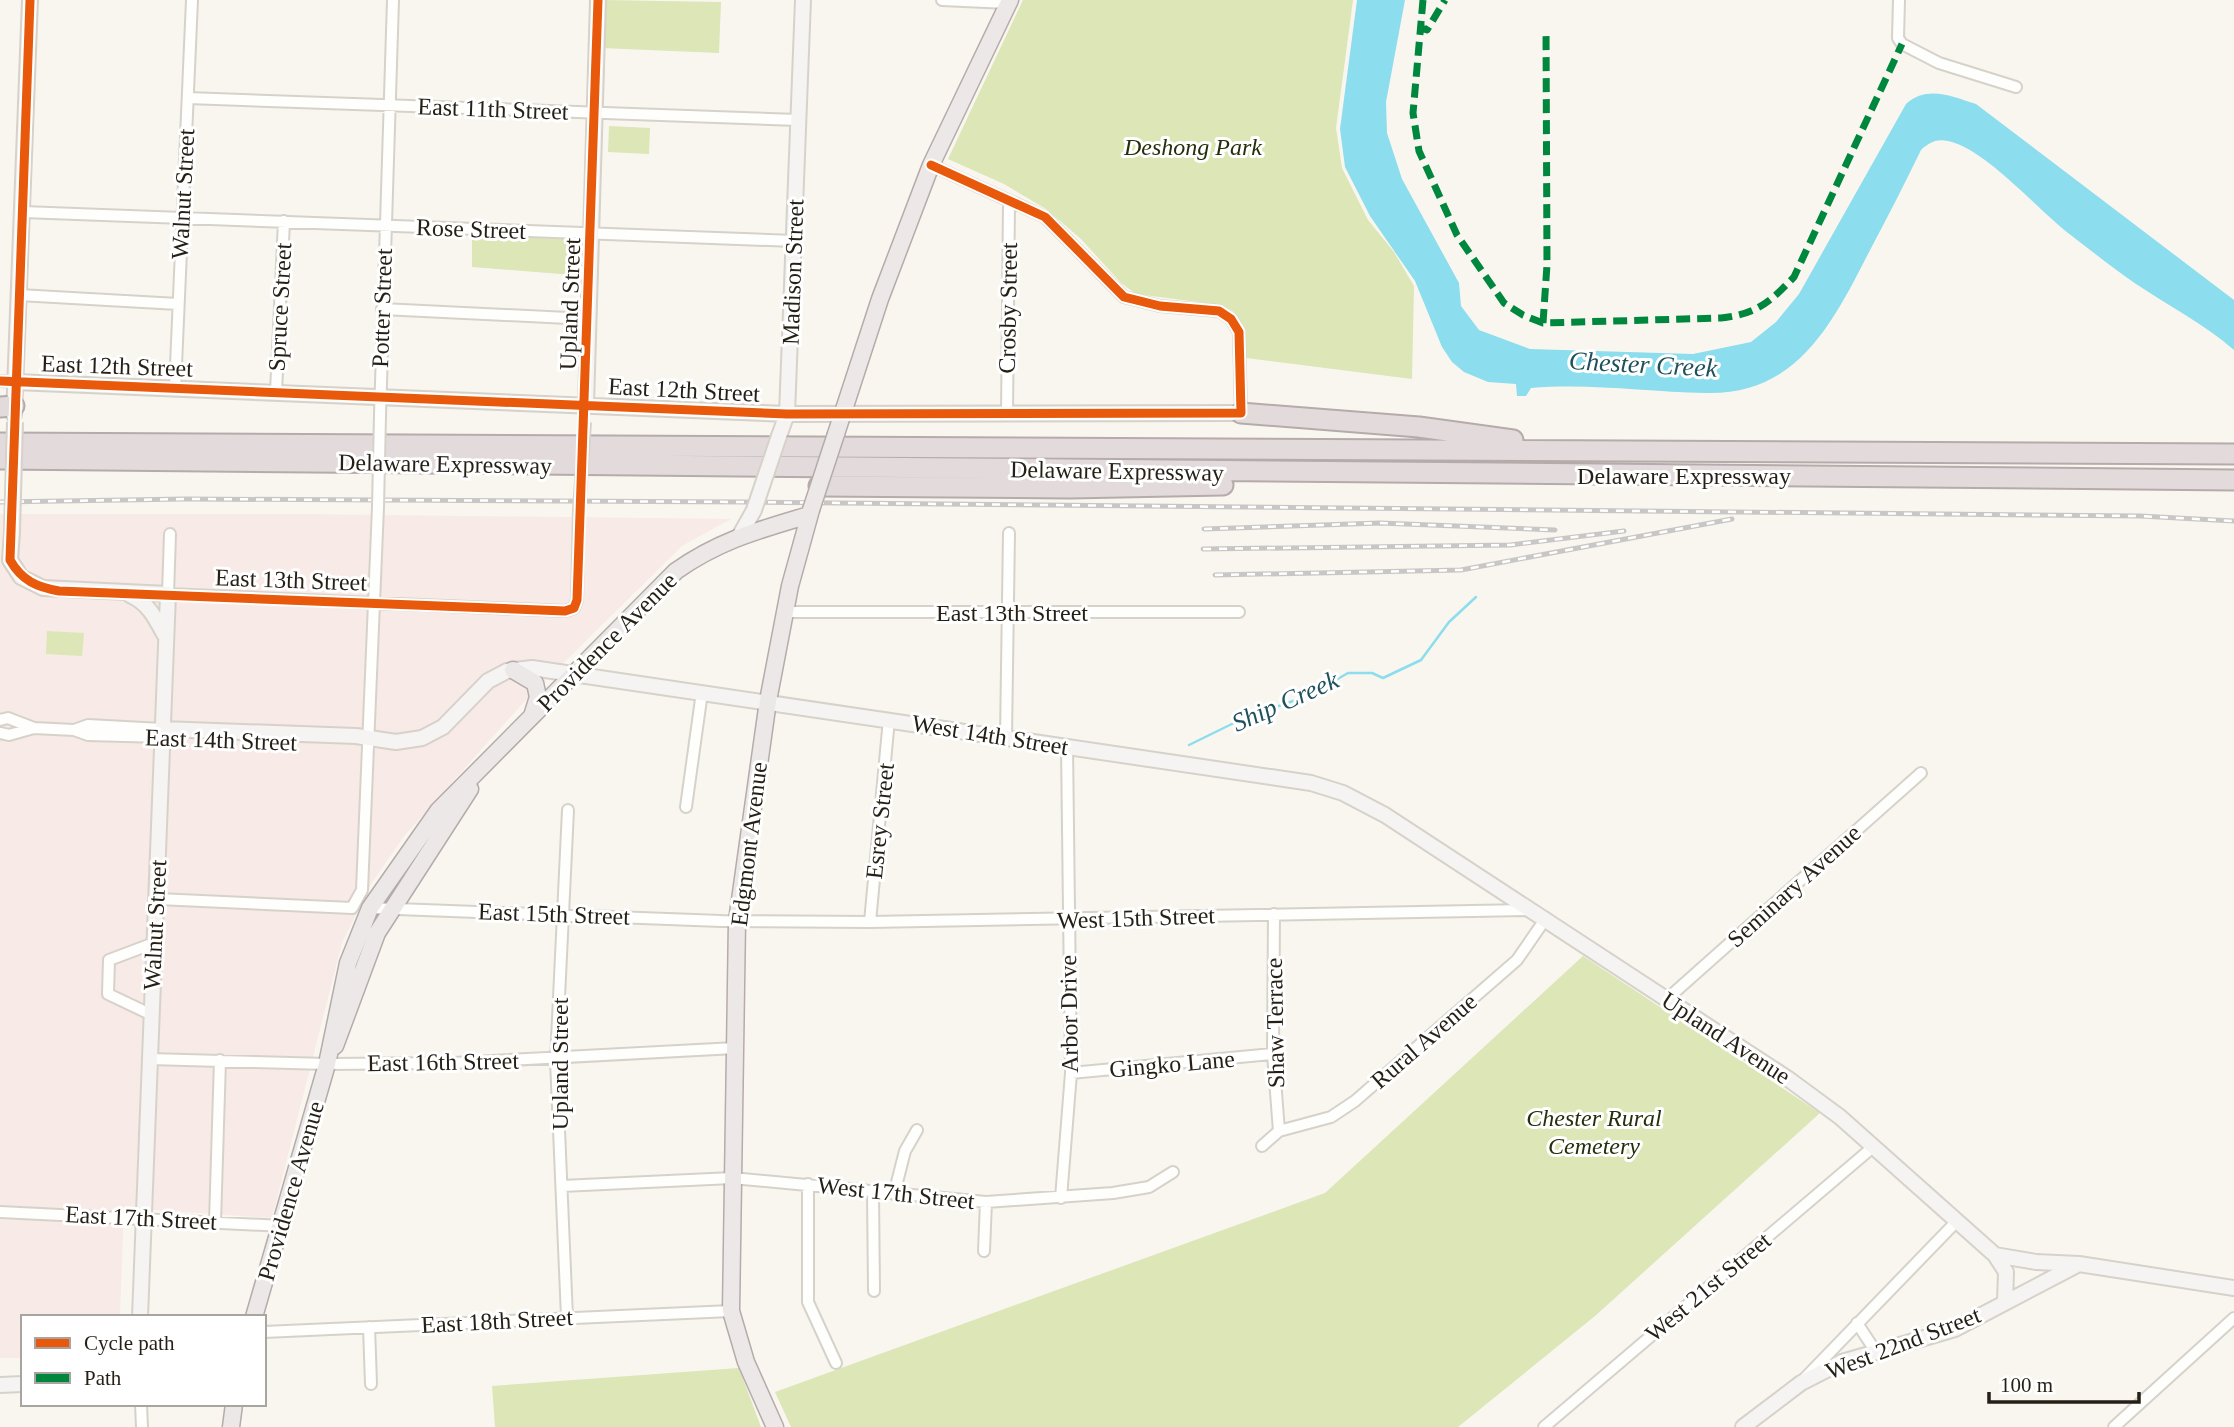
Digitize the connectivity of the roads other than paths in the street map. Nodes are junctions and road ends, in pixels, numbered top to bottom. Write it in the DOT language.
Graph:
graph roads {
  1 [pos="30,0"];
  2 [pos="192,0"];
  3 [pos="393,0"];
  4 [pos="598,0"];
  5 [pos="803,0"];
  6 [pos="942,0"];
  7 [pos="1899,0"];
  8 [pos="1009,1"];
  9 [pos="2016,87"];
  10 [pos="188,98"];
  11 [pos="389,105"];
  12 [pos="594,112"];
  13 [pos="799,120"];
  14 [pos="931,165"];
  15 [pos="1010,202"];
  16 [pos="23,212"];
  17 [pos="182,218"];
  18 [pos="284,221"];
  19 [pos="385,225"];
  20 [pos="591,233"];
  21 [pos="794,241"];
  22 [pos="19,295"];
  23 [pos="178,304"];
  24 [pos="382,309"];
  25 [pos="588,319"];
  26 [pos="0,381"];
  27 [pos="15,382"];
  28 [pos="175,388"];
  29 [pos="276,392"];
  30 [pos="379,396"];
  31 [pos="586,405"];
  32 [pos="10,412"];
  33 [pos="1241,413"];
  34 [pos="787,414"];
  35 [pos="844,415"];
  36 [pos="1007,415"];
  37 [pos="0,443"];
  38 [pos="1639,451"];
  39 [pos="2226,454"];
  40 [pos="0,459"];
  41 [pos="1506,475"];
  42 [pos="2229,480"];
  43 [pos="7,481"];
  44 [pos="818,486"];
  45 [pos="810,512"];
  46 [pos="1009,533"];
  47 [pos="170,534"];
  48 [pos="740,535"];
  49 [pos="126,593"];
  50 [pos="168,594"];
  51 [pos="373,603"];
  52 [pos="574,608"];
  53 [pos="785,612"];
  54 [pos="1239,612"];
  55 [pos="1009,614"];
  56 [pos="165,636"];
  57 [pos="513,670"];
  58 [pos="577,672"];
  59 [pos="702,692"];
  60 [pos="768,701"];
  61 [pos="531,718"];
  62 [pos="890,719"];
  63 [pos="0,720"];
  64 [pos="34,728"];
  65 [pos="0,733"];
  66 [pos="162,733"];
  67 [pos="1006,736"];
  68 [pos="366,740"];
  69 [pos="1067,747"];
  70 [pos="494,757"];
  71 [pos="1211,767"];
  72 [pos="1922,773"];
  73 [pos="686,807"];
  74 [pos="568,810"];
  75 [pos="158,899"];
  76 [pos="370,908"];
  77 [pos="391,908"];
  78 [pos="564,914"];
  79 [pos="1274,914"];
  80 [pos="1540,914"];
  81 [pos="1068,920"];
  82 [pos="737,921"];
  83 [pos="870,922"];
  84 [pos="154,943"];
  85 [pos="1667,999"];
  86 [pos="150,1014"];
  87 [pos="735,1048"];
  88 [pos="1273,1054"];
  89 [pos="150,1059"];
  90 [pos="220,1060"];
  91 [pos="556,1060"];
  92 [pos="327,1065"];
  93 [pos="1071,1073"];
  94 [pos="917,1130"];
  95 [pos="1279,1131"];
  96 [pos="1262,1146"];
  97 [pos="1873,1147"];
  98 [pos="1173,1172"];
  99 [pos="732,1178"];
  100 [pos="807,1184"];
  101 [pos="562,1186"];
  102 [pos="873,1192"];
  103 [pos="894,1194"];
  104 [pos="1061,1198"];
  105 [pos="986,1202"];
  106 [pos="0,1212"];
  107 [pos="144,1217"];
  108 [pos="215,1222"];
  109 [pos="1956,1222"];
  110 [pos="283,1226"];
  111 [pos="984,1251"];
  112 [pos="1996,1255"];
  113 [pos="2078,1264"];
  114 [pos="2234,1288"];
  115 [pos="874,1292"];
  116 [pos="2006,1302"];
  117 [pos="731,1311"];
  118 [pos="141,1315"];
  119 [pos="255,1315"];
  120 [pos="566,1317"];
  121 [pos="2234,1318"];
  122 [pos="1857,1323"];
  123 [pos="369,1327"];
  124 [pos="266,1332"];
  125 [pos="1876,1352"];
  126 [pos="836,1363"];
  127 [pos="3,1383"];
  128 [pos="1801,1383"];
  129 [pos="21,1384"];
  130 [pos="371,1384"];
  131 [pos="141,1406"];
  132 [pos="234,1406"];
  133 [pos="142,1427"];
  134 [pos="231,1427"];
  135 [pos="775,1427"];
  136 [pos="1544,1427"];
  137 [pos="1743,1427"];
  138 [pos="2114,1427"];
  1 -- 16 [label="street"];
  2 -- 10 [label="street, Walnut Street"];
  3 -- 11 [label="street, Potter Street"];
  4 -- 12 [label="street, Upland Street"];
  5 -- 13 [label="street, Madison Street"];
  6 -- 8 [label="street"];
  7 -- 9 [label="street"];
  8 -- 14 [label="main road, Edgmont Avenue"];
  10 -- 11 [label="street, East 11th Street"];
  10 -- 17 [label="street, Walnut Street"];
  11 -- 12 [label="street, East 11th Street"];
  11 -- 19 [label="street, Potter Street"];
  12 -- 13 [label="street, East 11th Street"];
  12 -- 20 [label="street, Upland Street"];
  13 -- 21 [label="street, Madison Street"];
  14 -- 15 [label="street"];
  14 -- 35 [label="main road, Edgmont Avenue"];
  15 -- 33 [label="street"];
  15 -- 36 [label="street, Crosby Street"];
  16 -- 17 [label="street, Rose Street"];
  16 -- 22 [label="street"];
  17 -- 18 [label="street, Rose Street"];
  17 -- 23 [label="street, Walnut Street"];
  18 -- 19 [label="street, Rose Street"];
  18 -- 29 [label="street, Spruce Street"];
  19 -- 20 [label="street, Rose Street"];
  19 -- 24 [label="street, Potter Street"];
  20 -- 21 [label="street, Rose Street"];
  20 -- 25 [label="street, Upland Street"];
  21 -- 34 [label="street, Madison Street"];
  22 -- 23 [label="street"];
  22 -- 27 [label="street"];
  23 -- 28 [label="street, Walnut Street"];
  24 -- 25 [label="street"];
  24 -- 30 [label="street, Potter Street"];
  25 -- 31 [label="street, Upland Street"];
  26 -- 27 [label="street, East 12th Street"];
  27 -- 28 [label="street, East 12th Street"];
  27 -- 32 [label="street"];
  28 -- 29 [label="street, East 12th Street"];
  29 -- 30 [label="street, East 12th Street"];
  30 -- 31 [label="street, East 12th Street"];
  30 -- 51 [label="street, Potter Street, bridge"];
  31 -- 34 [label="street, East 12th Street"];
  31 -- 52 [label="street, Upland Street, bridge"];
  32 -- 43 [label="street, bridge"];
  33 -- 36 [label="street, East 12th Street"];
  33 -- 38 [label="highway"];
  34 -- 35 [label="street, East 12th Street"];
  34 -- 48 [label="street, Madison Street, bridge"];
  35 -- 36 [label="street, East 12th Street"];
  35 -- 44 [label="main road, Edgmont Avenue, bridge"];
  37 -- 38 [label="highway, Delaware Expressway"];
  38 -- 39 [label="highway, Delaware Expressway"];
  40 -- 41 [label="highway, Delaware Expressway"];
  41 -- 42 [label="highway, Delaware Expressway"];
  41 -- 44 [label="highway"];
  43 -- 49 [label="street, East 13th Street, bridge"];
  44 -- 45 [label="main road, Edgmont Avenue, bridge"];
  45 -- 48 [label="main road, Providence Avenue"];
  45 -- 53 [label="main road, Edgmont Avenue"];
  46 -- 55 [label="street"];
  47 -- 50 [label="street, Walnut Street"];
  48 -- 58 [label="main road, Providence Avenue"];
  49 -- 50 [label="street, East 13th Street"];
  49 -- 56 [label="street"];
  50 -- 51 [label="street, East 13th Street"];
  50 -- 56 [label="street, Walnut Street"];
  51 -- 52 [label="street, East 13th Street"];
  51 -- 68 [label="street, Potter Street"];
  53 -- 55 [label="street, East 13th Street"];
  53 -- 60 [label="main road, Edgmont Avenue"];
  54 -- 55 [label="street, East 13th Street"];
  55 -- 67 [label="street"];
  56 -- 66 [label="street, Walnut Street"];
  57 -- 58 [label="street"];
  57 -- 61 [label="main road"];
  57 -- 68 [label="street, East 14th Street"];
  58 -- 59 [label="street"];
  58 -- 61 [label="main road, Providence Avenue"];
  59 -- 60 [label="street"];
  59 -- 73 [label="street"];
  60 -- 62 [label="street, West 14th Street"];
  60 -- 82 [label="main road, Edgmont Avenue"];
  61 -- 70 [label="main road, Providence Avenue"];
  62 -- 67 [label="street, West 14th Street"];
  62 -- 83 [label="street, Esrey Street"];
  63 -- 64 [label="street, East 14th Street"];
  64 -- 65 [label="street, East 14th Street"];
  64 -- 66 [label="street, East 14th Street"];
  66 -- 68 [label="street, East 14th Street"];
  66 -- 75 [label="street, Walnut Street"];
  67 -- 69 [label="street, West 14th Street"];
  68 -- 75 [label="street, Potter Street"];
  69 -- 71 [label="street, West 14th Street"];
  69 -- 81 [label="street, Arbor Drive"];
  70 -- 76 [label="main road, Providence Avenue"];
  70 -- 77 [label="main road, Providence Avenue"];
  71 -- 80 [label="street, Upland Avenue"];
  72 -- 85 [label="street, Seminary Avenue"];
  74 -- 78 [label="street, Upland Street"];
  75 -- 84 [label="street, Walnut Street"];
  76 -- 77 [label="street, East 15th Street"];
  76 -- 92 [label="main road, Providence Avenue"];
  77 -- 78 [label="street, East 15th Street"];
  77 -- 92 [label="main road, Providence Avenue"];
  78 -- 82 [label="street, East 15th Street"];
  78 -- 91 [label="street, Upland Street"];
  79 -- 80 [label="street, West 15th Street"];
  79 -- 81 [label="street, West 15th Street"];
  79 -- 88 [label="street, Shaw Terrace"];
  80 -- 85 [label="street, Upland Avenue"];
  80 -- 95 [label="street, Rural Avenue"];
  81 -- 83 [label="street, West 15th Street"];
  81 -- 93 [label="street, Arbor Drive"];
  82 -- 83 [label="street, West 15th Street"];
  82 -- 87 [label="main road, Edgmont Avenue"];
  84 -- 86 [label="street, Walnut Street"];
  84 -- 86 [label="street"];
  85 -- 97 [label="street, Upland Avenue"];
  86 -- 89 [label="street, Walnut Street"];
  87 -- 91 [label="street, East 16th Street"];
  87 -- 99 [label="main road, Edgmont Avenue"];
  88 -- 93 [label="street, Gingko Lane"];
  88 -- 95 [label="street, Shaw Terrace"];
  89 -- 90 [label="street, East 16th Street"];
  89 -- 107 [label="street, Walnut Street"];
  90 -- 92 [label="street, East 16th Street"];
  90 -- 108 [label="street"];
  91 -- 92 [label="street, East 16th Street"];
  91 -- 101 [label="street, Upland Street"];
  92 -- 110 [label="main road, Providence Avenue"];
  93 -- 104 [label="street, Arbor Drive"];
  94 -- 103 [label="street"];
  95 -- 96 [label="street"];
  97 -- 109 [label="street, Upland Avenue"];
  97 -- 136 [label="street, West 21st Street"];
  98 -- 104 [label="street, West 17th Street"];
  99 -- 100 [label="street, West 17th Street"];
  99 -- 101 [label="street"];
  99 -- 117 [label="main road, Edgmont Avenue"];
  100 -- 102 [label="street, West 17th Street"];
  100 -- 126 [label="street"];
  101 -- 120 [label="street, Upland Street"];
  102 -- 103 [label="street, West 17th Street"];
  102 -- 115 [label="street"];
  103 -- 105 [label="street, West 17th Street"];
  104 -- 105 [label="street, West 17th Street"];
  105 -- 111 [label="street"];
  106 -- 107 [label="street, East 17th Street"];
  107 -- 108 [label="street, East 17th Street"];
  107 -- 118 [label="street, Walnut Street"];
  108 -- 110 [label="street, East 17th Street"];
  109 -- 112 [label="street, Upland Avenue"];
  109 -- 122 [label="street, West 22nd Street"];
  110 -- 119 [label="main road, Providence Avenue"];
  112 -- 113 [label="street, Upland Avenue"];
  112 -- 116 [label="street"];
  113 -- 114 [label="street, Upland Avenue"];
  113 -- 116 [label="street, West 22nd Street"];
  116 -- 125 [label="street, West 22nd Street"];
  117 -- 120 [label="street, East 18th Street"];
  117 -- 135 [label="main road, Edgmont Avenue"];
  120 -- 123 [label="street, East 18th Street"];
  121 -- 138 [label="street"];
  122 -- 125 [label="street"];
  122 -- 128 [label="street, West 22nd Street"];
  123 -- 124 [label="street, East 18th Street"];
  123 -- 130 [label="street"];
  125 -- 128 [label="street, West 22nd Street"];
  127 -- 129 [label="street"];
  128 -- 137 [label="street, West 22nd Street"];
  131 -- 133 [label="street"];
  132 -- 134 [label="main road"];
}
